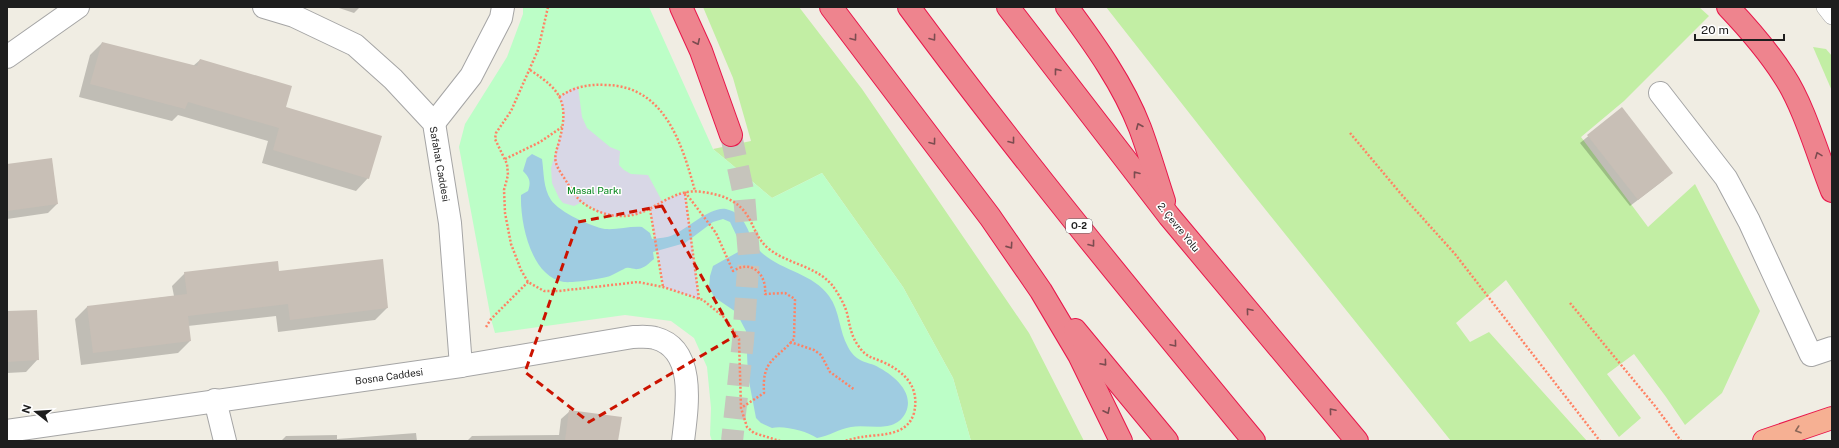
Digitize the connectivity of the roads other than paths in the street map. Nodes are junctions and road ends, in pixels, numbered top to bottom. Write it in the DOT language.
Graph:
graph roads {
  1 [pos="78,7"];
  2 [pos="264,7"];
  3 [pos="503,7"];
  4 [pos="681,7"];
  5 [pos="831,7"];
  6 [pos="909,7"];
  7 [pos="1008,7"];
  8 [pos="1067,7"];
  9 [pos="1728,7"];
  10 [pos="1825,7"];
  11 [pos="1832,16"];
  12 [pos="7,57"];
  13 [pos="1660,93"];
  14 [pos="434,124"];
  15 [pos="731,135"];
  16 [pos="1832,191"];
  17 [pos="1168,216"];
  18 [pos="1041,291"];
  19 [pos="1832,348"];
  20 [pos="461,366"];
  21 [pos="215,400"];
  22 [pos="1832,418"];
  23 [pos="7,431"];
  24 [pos="225,441"];
  25 [pos="683,441"];
  26 [pos="1121,441"];
  27 [pos="1167,441"];
  28 [pos="1254,441"];
  29 [pos="1357,441"];
  30 [pos="1764,441"];
  1 -- 12 [label="street"];
  2 -- 14 [label="street, Safahat Caddesi"];
  3 -- 14 [label="street"];
  4 -- 15 [label="highway, one-way"];
  5 -- 18 [label="highway, one-way"];
  6 -- 28 [label="highway, O-2, one-way"];
  17 -- 7 [label="highway, 2. Çevre Yolu, one-way"];
  17 -- 8 [label="highway, one-way"];
  16 -- 9 [label="highway, one-way"];
  10 -- 11 [label="lane"];
  13 -- 19 [label="street"];
  14 -- 20 [label="street, Safahat Caddesi"];
  29 -- 17 [label="highway, 2. Çevre Yolu, one-way"];
  18 -- 26 [label="highway, one-way"];
  18 -- 27 [label="highway, one-way"];
  20 -- 21 [label="street, Bosna Caddesi"];
  20 -- 25 [label="street, Bosna Caddesi"];
  21 -- 23 [label="street, Bosna Caddesi"];
  21 -- 24 [label="street"];
  22 -- 30 [label="highway, one-way"];
}
